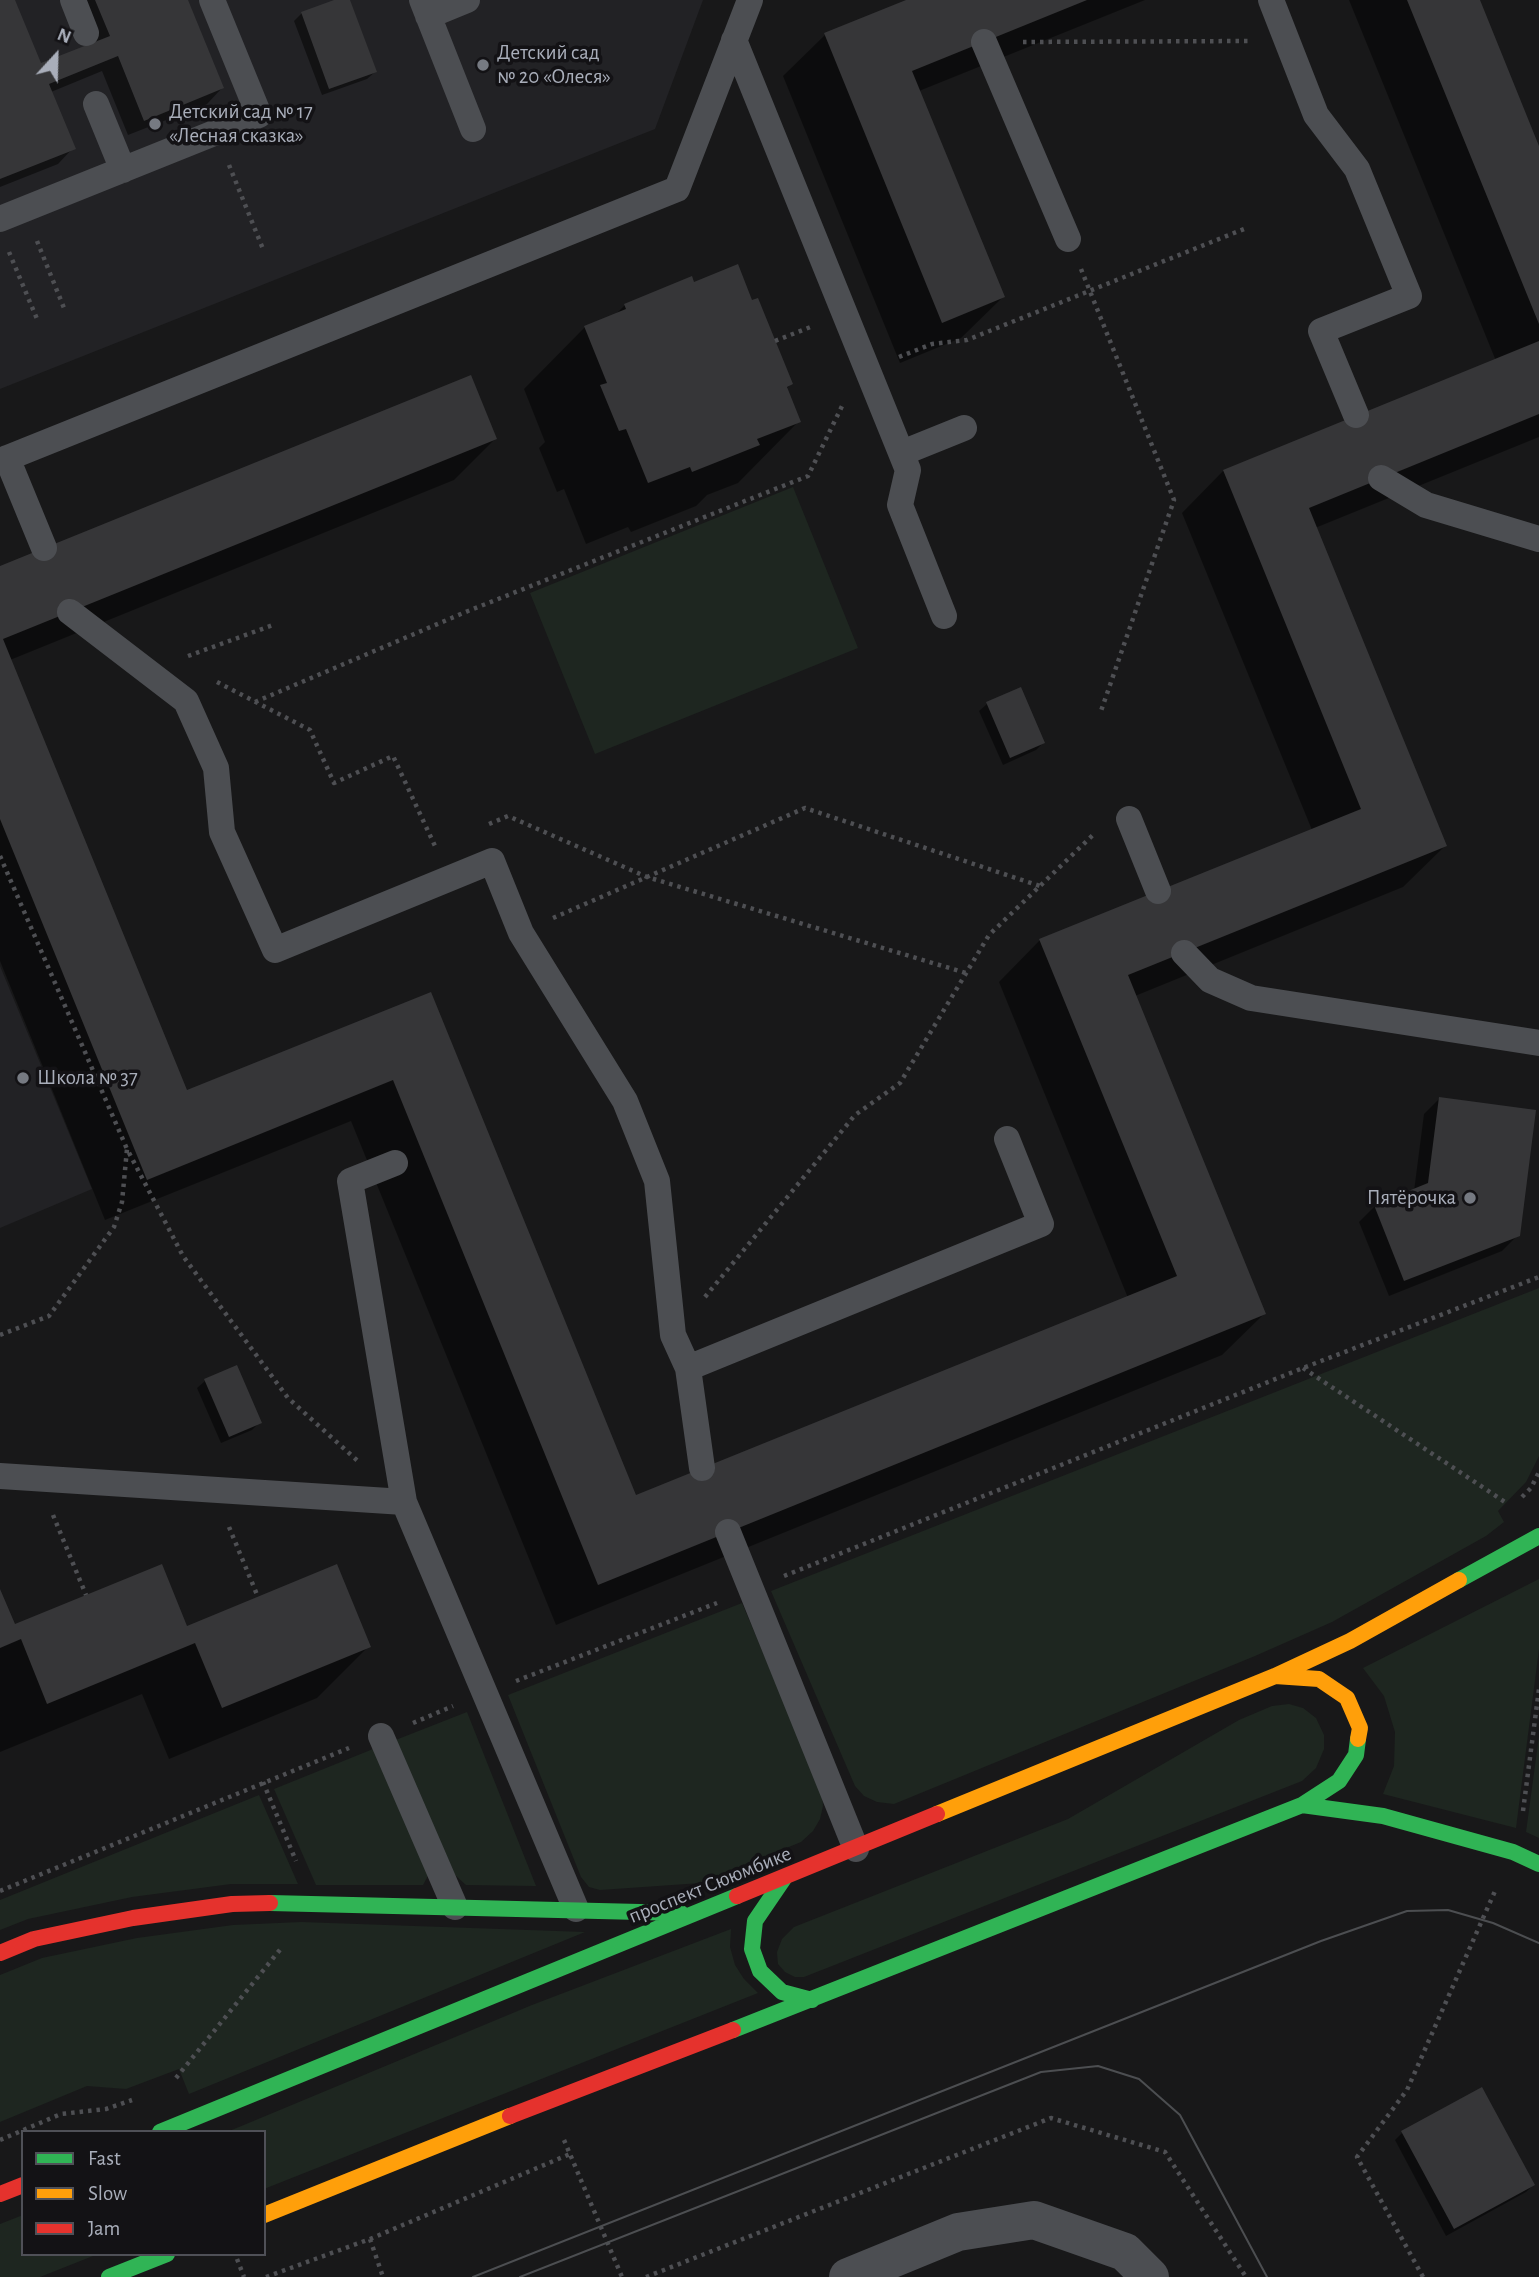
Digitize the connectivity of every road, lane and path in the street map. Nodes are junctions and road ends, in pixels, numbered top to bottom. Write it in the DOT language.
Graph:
graph roads {
  1 [pos="73,0"];
  2 [pos="212,0"];
  3 [pos="467,0"];
  4 [pos="750,0"];
  5 [pos="1271,0"];
  6 [pos="425,8"];
  7 [pos="86,33"];
  8 [pos="734,40"];
  9 [pos="1287,41"];
  10 [pos="984,42"];
  11 [pos="96,104"];
  12 [pos="473,129"];
  13 [pos="216,132"];
  14 [pos="123,170"];
  15 [pos="10,223"];
  16 [pos="1244,229"];
  17 [pos="1068,239"];
  18 [pos="263,249"];
  19 [pos="1090,291"];
  20 [pos="64,308"];
  21 [pos="37,319"];
  22 [pos="868,370"];
  23 [pos="1356,415"];
  24 [pos="964,428"];
  25 [pos="902,453"];
  26 [pos="4,459"];
  27 [pos="1381,478"];
  28 [pos="1539,539"];
  29 [pos="44,548"];
  30 [pos="70,612"];
  31 [pos="944,616"];
  32 [pos="273,625"];
  33 [pos="147,671"];
  34 [pos="209,678"];
  35 [pos="255,702"];
  36 [pos="1101,711"];
  37 [pos="1129,819"];
  38 [pos="484,827"];
  39 [pos="1094,833"];
  40 [pos="448,843"];
  41 [pos="0,856"];
  42 [pos="647,877"];
  43 [pos="1040,886"];
  44 [pos="1158,891"];
  45 [pos="521,933"];
  46 [pos="1184,953"];
  47 [pos="966,973"];
  48 [pos="1539,1043"];
  49 [pos="1007,1139"];
  50 [pos="127,1149"];
  51 [pos="395,1163"];
  52 [pos="0,1335"];
  53 [pos="673,1335"];
  54 [pos="688,1368"];
  55 [pos="1303,1368"];
  56 [pos="702,1468"];
  57 [pos="1539,1472"];
  58 [pos="0,1476"];
  59 [pos="38,1479"];
  60 [pos="214,1489"];
  61 [pos="1520,1498"];
  62 [pos="404,1502"];
  63 [pos="1512,1507"];
  64 [pos="728,1532"];
  65 [pos="1537,1536"];
  66 [pos="86,1595"];
  67 [pos="258,1597"];
  68 [pos="1275,1676"];
  69 [pos="1539,1689"];
  70 [pos="381,1736"];
  71 [pos="262,1782"];
  72 [pos="1303,1805"];
  73 [pos="1521,1821"];
  74 [pos="856,1849"];
  75 [pos="1539,1864"];
  76 [pos="301,1872"];
  77 [pos="785,1877"];
  78 [pos="1496,1888"];
  79 [pos="455,1907"];
  80 [pos="576,1909"];
  81 [pos="694,1913"];
  82 [pos="285,1942"];
  83 [pos="0,1953"];
  84 [pos="812,2000"];
  85 [pos="170,2086"];
  86 [pos="140,2097"];
  87 [pos="24,2130"];
  88 [pos="165,2130"];
  89 [pos="560,2130"];
  90 [pos="21,2131"];
  91 [pos="0,2140"];
  92 [pos="570,2154"];
  93 [pos="21,2186"];
  94 [pos="0,2194"];
  95 [pos="266,2214"];
  96 [pos="370,2239"];
  97 [pos="162,2256"];
  98 [pos="237,2259"];
  99 [pos="109,2277"];
  100 [pos="244,2277"];
  101 [pos="266,2277"];
  102 [pos="383,2277"];
  103 [pos="622,2277"];
  104 [pos="848,2277"];
  105 [pos="1150,2277"];
  106 [pos="1423,2277"];
  1 -- 7 [label="lane"];
  2 -- 13 [label="lane"];
  3 -- 6 [label="lane"];
  4 -- 8 [label="lane"];
  5 -- 9 [label="lane"];
  6 -- 12 [label="lane"];
  8 -- 22 [label="lane"];
  8 -- 26 [label="lane"];
  9 -- 10 [label="path"];
  9 -- 23 [label="lane"];
  10 -- 17 [label="lane"];
  11 -- 14 [label="lane"];
  13 -- 14 [label="lane"];
  13 -- 18 [label="path"];
  14 -- 15 [label="lane"];
  15 -- 20 [label="path"];
  15 -- 21 [label="path"];
  16 -- 19 [label="path"];
  17 -- 19 [label="path"];
  19 -- 22 [label="path"];
  19 -- 36 [label="path"];
  22 -- 25 [label="lane"];
  22 -- 35 [label="path"];
  24 -- 25 [label="lane"];
  25 -- 31 [label="lane"];
  26 -- 29 [label="lane"];
  27 -- 28 [label="lane"];
  30 -- 33 [label="lane"];
  32 -- 33 [label="path"];
  33 -- 45 [label="lane"];
  34 -- 35 [label="path"];
  35 -- 40 [label="path"];
  37 -- 44 [label="lane"];
  38 -- 42 [label="path"];
  39 -- 43 [label="path"];
  41 -- 50 [label="path"];
  42 -- 43 [label="path"];
  42 -- 45 [label="path"];
  42 -- 47 [label="path"];
  43 -- 47 [label="path"];
  45 -- 53 [label="lane"];
  46 -- 48 [label="lane"];
  47 -- 53 [label="path"];
  49 -- 54 [label="lane"];
  50 -- 52 [label="path"];
  50 -- 62 [label="path"];
  51 -- 62 [label="lane"];
  53 -- 54 [label="lane"];
  54 -- 56 [label="lane"];
  55 -- 63 [label="path"];
  57 -- 61 [label="path"];
  58 -- 59 [label="lane"];
  59 -- 60 [label="lane"];
  59 -- 66 [label="path"];
  60 -- 62 [label="lane"];
  60 -- 67 [label="path"];
  62 -- 80 [label="lane"];
  64 -- 74 [label="lane"];
  65 -- 68 [label="main road, проспект Сююмбике"];
  68 -- 72 [label="main road"];
  68 -- 74 [label="main road, проспект Сююмбике"];
  69 -- 73 [label="path"];
  70 -- 79 [label="lane"];
  71 -- 76 [label="path"];
  72 -- 75 [label="main road"];
  72 -- 84 [label="main road"];
  74 -- 77 [label="main road, проспект Сююмбике"];
  77 -- 81 [label="main road, проспект Сююмбике"];
  77 -- 84 [label="main road"];
  78 -- 106 [label="path"];
  79 -- 80 [label="main road"];
  79 -- 83 [label="main road"];
  80 -- 81 [label="main road"];
  81 -- 88 [label="main road, проспект Сююмбике"];
  82 -- 85 [label="path"];
  84 -- 95 [label="main road"];
  86 -- 87 [label="path"];
  89 -- 92 [label="path"];
  90 -- 91 [label="path"];
  92 -- 96 [label="path"];
  92 -- 103 [label="path"];
  93 -- 94 [label="main road"];
  96 -- 101 [label="path"];
  96 -- 102 [label="path"];
  97 -- 99 [label="main road"];
  98 -- 100 [label="path"];
  104 -- 105 [label="street"];
}
